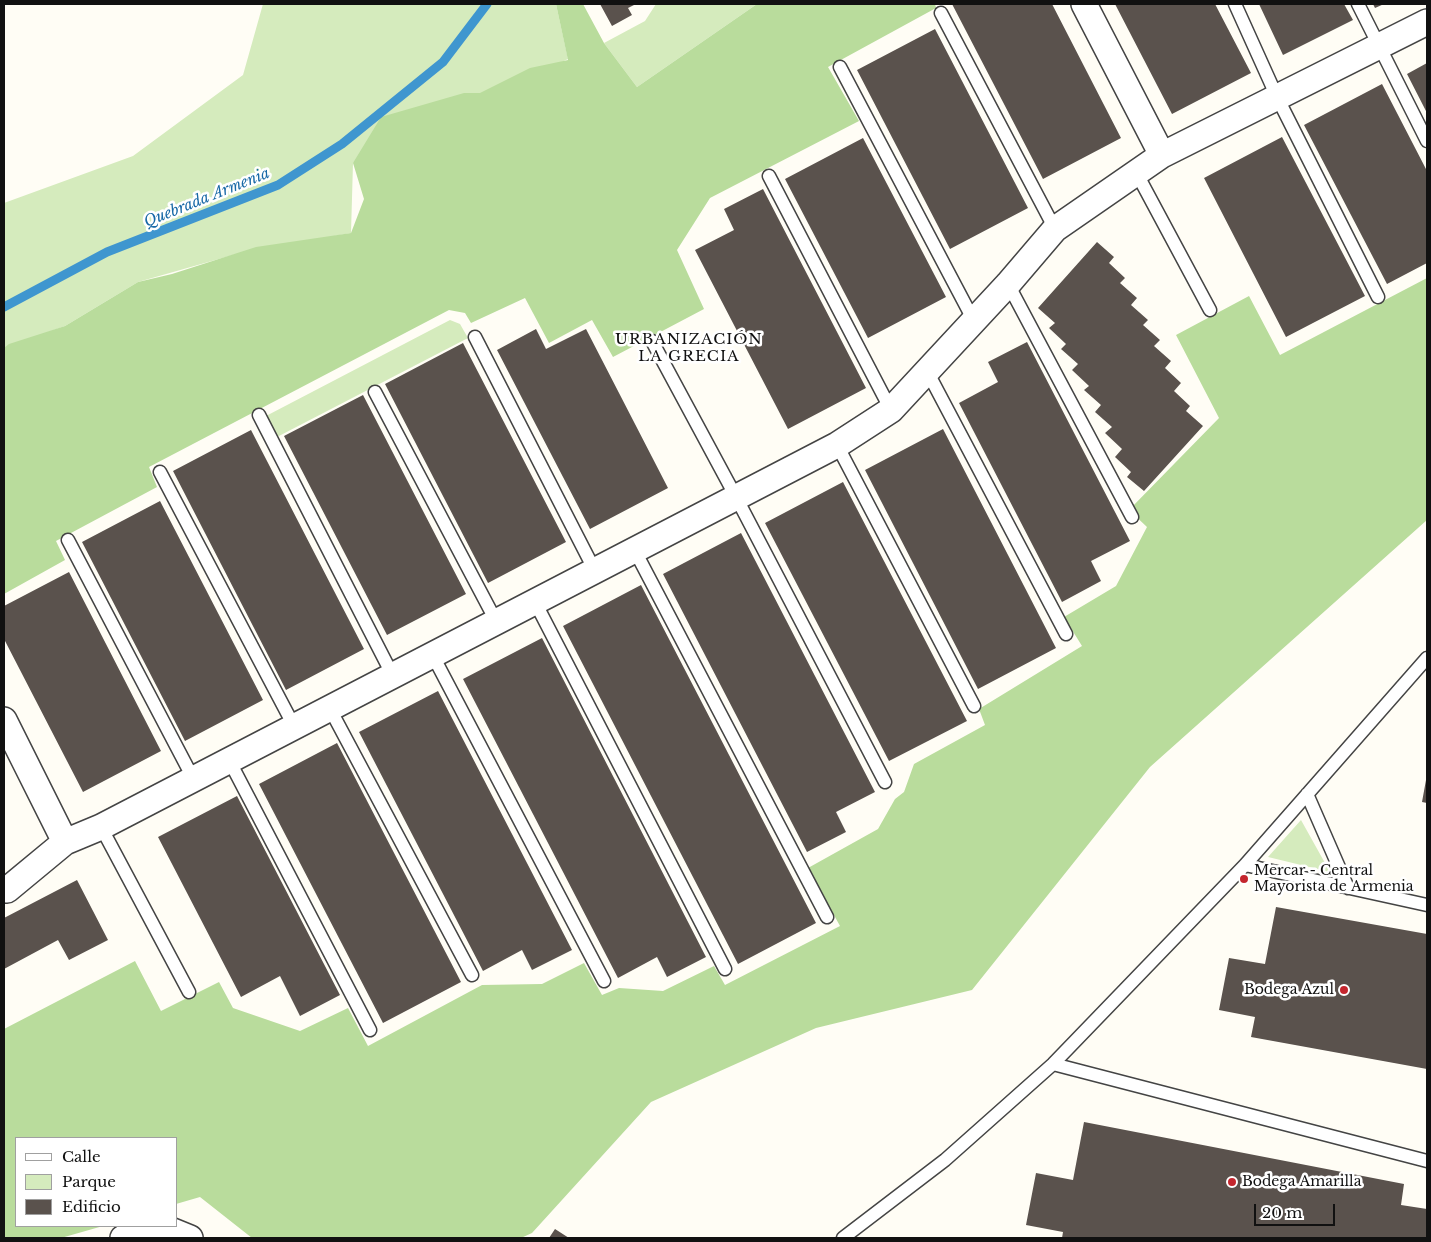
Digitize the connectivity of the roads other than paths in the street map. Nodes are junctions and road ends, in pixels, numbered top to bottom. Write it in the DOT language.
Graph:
graph roads {
  1 [pos="1084,4"];
  2 [pos="1235,4"];
  3 [pos="1358,4"];
  4 [pos="941,13"];
  5 [pos="1427,22"];
  6 [pos="1379,46"];
  7 [pos="840,67"];
  8 [pos="1277,97"];
  9 [pos="1427,141"];
  10 [pos="1162,155"];
  11 [pos="1136,172"];
  12 [pos="770,176"];
  13 [pos="1055,229"];
  14 [pos="1008,284"];
  15 [pos="1378,297"];
  16 [pos="1210,310"];
  17 [pos="974,322"];
  18 [pos="475,337"];
  19 [pos="652,341"];
  20 [pos="927,371"];
  21 [pos="375,392"];
  22 [pos="891,410"];
  23 [pos="260,415"];
  24 [pos="837,445"];
  25 [pos="160,472"];
  26 [pos="736,497"];
  27 [pos="1132,517"];
  28 [pos="68,540"];
  29 [pos="634,549"];
  30 [pos="594,569"];
  31 [pos="534,600"];
  32 [pos="496,621"];
  33 [pos="1066,634"];
  34 [pos="432,654"];
  35 [pos="1427,659"];
  36 [pos="392,674"];
  37 [pos="974,706"];
  38 [pos="330,707"];
  39 [pos="294,726"];
  40 [pos="7,736"];
  41 [pos="229,760"];
  42 [pos="193,778"];
  43 [pos="885,782"];
  44 [pos="1307,794"];
  45 [pos="101,827"];
  46 [pos="65,842"];
  47 [pos="1245,865"];
  48 [pos="1348,888"];
  49 [pos="6,891"];
  50 [pos="1427,905"];
  51 [pos="826,917"];
  52 [pos="724,969"];
  53 [pos="472,975"];
  54 [pos="604,981"];
  55 [pos="189,992"];
  56 [pos="370,1030"];
  57 [pos="1053,1064"];
  58 [pos="1427,1161"];
  59 [pos="124,1238"];
  60 [pos="190,1238"];
  61 [pos="843,1238"];
  1 -- 10 [label="street"];
  2 -- 8 [label="lane"];
  3 -- 6 [label="lane"];
  4 -- 13 [label="lane"];
  5 -- 6 [label="street"];
  6 -- 8 [label="street"];
  6 -- 9 [label="lane"];
  7 -- 17 [label="lane"];
  8 -- 10 [label="street"];
  8 -- 15 [label="lane"];
  10 -- 11 [label="street"];
  11 -- 13 [label="street"];
  11 -- 16 [label="lane"];
  12 -- 22 [label="lane"];
  13 -- 14 [label="street"];
  14 -- 17 [label="street"];
  14 -- 27 [label="lane"];
  17 -- 20 [label="street"];
  18 -- 30 [label="lane"];
  19 -- 26 [label="lane"];
  20 -- 22 [label="street"];
  20 -- 33 [label="lane"];
  21 -- 32 [label="lane"];
  22 -- 24 [label="street"];
  23 -- 36 [label="lane"];
  24 -- 26 [label="street"];
  24 -- 37 [label="lane"];
  25 -- 39 [label="lane"];
  26 -- 29 [label="street"];
  26 -- 43 [label="lane"];
  28 -- 42 [label="lane"];
  29 -- 30 [label="street"];
  29 -- 51 [label="lane"];
  30 -- 31 [label="street"];
  31 -- 32 [label="street"];
  31 -- 52 [label="lane"];
  32 -- 34 [label="street"];
  34 -- 36 [label="street"];
  34 -- 54 [label="lane"];
  35 -- 44 [label="lane"];
  36 -- 38 [label="street"];
  38 -- 39 [label="street"];
  38 -- 53 [label="lane"];
  39 -- 41 [label="street"];
  40 -- 46 [label="street"];
  41 -- 42 [label="street"];
  41 -- 56 [label="lane"];
  42 -- 45 [label="street"];
  44 -- 47 [label="lane"];
  44 -- 48 [label="lane"];
  45 -- 46 [label="street"];
  45 -- 55 [label="lane"];
  46 -- 49 [label="street"];
  47 -- 48 [label="lane"];
  47 -- 57 [label="lane"];
  48 -- 50 [label="lane"];
  57 -- 58 [label="lane"];
  57 -- 61 [label="lane"];
  59 -- 60 [label="street"];
}
